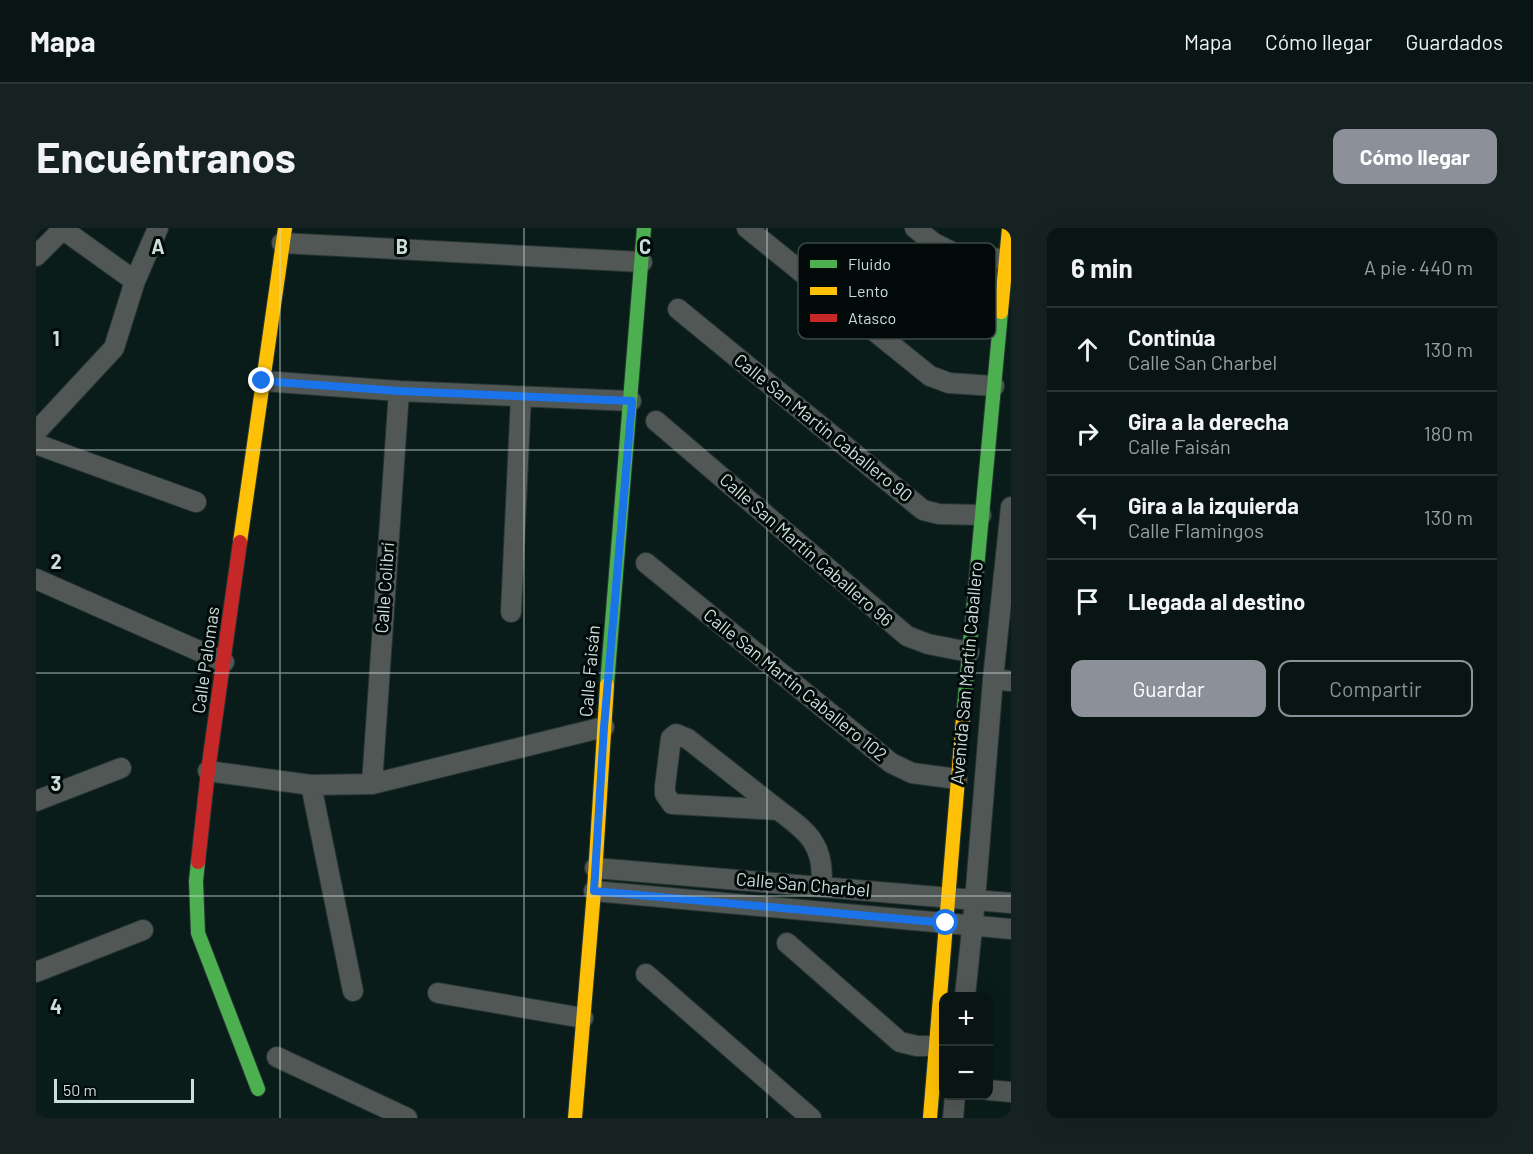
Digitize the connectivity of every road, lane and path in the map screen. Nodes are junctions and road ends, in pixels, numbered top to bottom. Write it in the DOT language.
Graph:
graph roads {
  1 [pos="158,228"];
  2 [pos="644,228"];
  3 [pos="747,228"];
  4 [pos="915,228"];
  5 [pos="1009,228"];
  6 [pos="62,229"];
  7 [pos="283,236"];
  8 [pos="934,243"];
  9 [pos="36,256"];
  10 [pos="1008,260"];
  11 [pos="642,262"];
  12 [pos="798,269"];
  13 [pos="135,281"];
  14 [pos="678,309"];
  15 [pos="884,339"];
  16 [pos="262,381"];
  17 [pos="994,386"];
  18 [pos="399,391"];
  19 [pos="521,396"];
  20 [pos="632,401"];
  21 [pos="656,422"];
  22 [pos="36,432"];
  23 [pos="36,444"];
  24 [pos="196,502"];
  25 [pos="981,515"];
  26 [pos="1010,519"];
  27 [pos="646,563"];
  28 [pos="36,579"];
  29 [pos="511,612"];
  30 [pos="969,651"];
  31 [pos="224,662"];
  32 [pos="1002,680"];
  33 [pos="604,727"];
  34 [pos="121,768"];
  35 [pos="208,771"];
  36 [pos="957,779"];
  37 [pos="372,784"];
  38 [pos="311,785"];
  39 [pos="36,801"];
  40 [pos="778,810"];
  41 [pos="595,868"];
  42 [pos="821,887"];
  43 [pos="594,891"];
  44 [pos="948,898"];
  45 [pos="975,900"];
  46 [pos="1011,903"];
  47 [pos="946,923"];
  48 [pos="972,926"];
  49 [pos="1011,929"];
  50 [pos="143,930"];
  51 [pos="787,943"];
  52 [pos="36,972"];
  53 [pos="646,974"];
  54 [pos="353,991"];
  55 [pos="965,992"];
  56 [pos="438,993"];
  57 [pos="583,1018"];
  58 [pos="935,1046"];
  59 [pos="277,1057"];
  60 [pos="258,1089"];
  61 [pos="993,1090"];
  62 [pos="1011,1092"];
  63 [pos="955,1100"];
  64 [pos="407,1118"];
  65 [pos="575,1118"];
  66 [pos="810,1118"];
  67 [pos="930,1118"];
  68 [pos="953,1118"];
  1 -- 13 [label="street"];
  2 -- 11 [label="street, Calle Faisán"];
  3 -- 12 [label="street"];
  4 -- 8 [label="street"];
  5 -- 10 [label="street, Avenida San Martín Caballero"];
  6 -- 9 [label="street"];
  6 -- 13 [label="street"];
  7 -- 11 [label="street"];
  7 -- 16 [label="street, Calle Palomas"];
  10 -- 17 [label="street, Avenida San Martín Caballero"];
  11 -- 20 [label="street, Calle Faisán"];
  13 -- 22 [label="street"];
  14 -- 25 [label="street, Calle San Martín Caballero 90"];
  15 -- 17 [label="street"];
  16 -- 18 [label="street"];
  16 -- 31 [label="street, Calle Palomas"];
  17 -- 25 [label="street, Avenida San Martín Caballero"];
  18 -- 19 [label="street"];
  18 -- 37 [label="street, Calle Colibrí"];
  19 -- 20 [label="street"];
  19 -- 29 [label="street"];
  20 -- 33 [label="street, Calle Faisán"];
  21 -- 30 [label="street, Calle San Martín Caballero 96"];
  23 -- 24 [label="street"];
  25 -- 30 [label="street, Avenida San Martín Caballero"];
  26 -- 32 [label="street, Avenida San Martín Caballero"];
  27 -- 36 [label="street, Calle San Martín Caballero 102"];
  28 -- 31 [label="street"];
  30 -- 36 [label="street, Avenida San Martín Caballero"];
  31 -- 35 [label="street, Calle Palomas"];
  32 -- 45 [label="street, Avenida San Martín Caballero"];
  33 -- 37 [label="street"];
  33 -- 41 [label="street, Calle Faisán"];
  34 -- 39 [label="street"];
  35 -- 38 [label="street"];
  35 -- 60 [label="street, Calle Palomas"];
  36 -- 44 [label="street, Avenida San Martín Caballero"];
  37 -- 38 [label="street"];
  38 -- 54 [label="street"];
  40 -- 40 [label="street"];
  40 -- 42 [label="street"];
  41 -- 42 [label="street, Calle San Charbel"];
  41 -- 43 [label="street, Calle Faisán"];
  42 -- 44 [label="street, Calle San Charbel"];
  43 -- 47 [label="street, Calle San Charbel"];
  43 -- 57 [label="street, Calle Faisán"];
  44 -- 45 [label="street, Calle San Charbel"];
  44 -- 47 [label="street, Avenida San Martín Caballero"];
  45 -- 46 [label="street, Calle San Charbel"];
  45 -- 48 [label="street, Avenida San Martín Caballero"];
  47 -- 48 [label="street, Calle San Charbel"];
  47 -- 58 [label="street, Avenida San Martín Caballero"];
  48 -- 49 [label="street, Calle San Charbel"];
  48 -- 55 [label="street, Avenida San Martín Caballero"];
  50 -- 52 [label="street"];
  51 -- 58 [label="street"];
  53 -- 66 [label="street"];
  56 -- 57 [label="street"];
  57 -- 65 [label="street, Calle Faisán"];
  58 -- 67 [label="street, Avenida San Martín Caballero"];
  59 -- 64 [label="street"];
  61 -- 62 [label="street"];
  63 -- 68 [label="street"];
}
